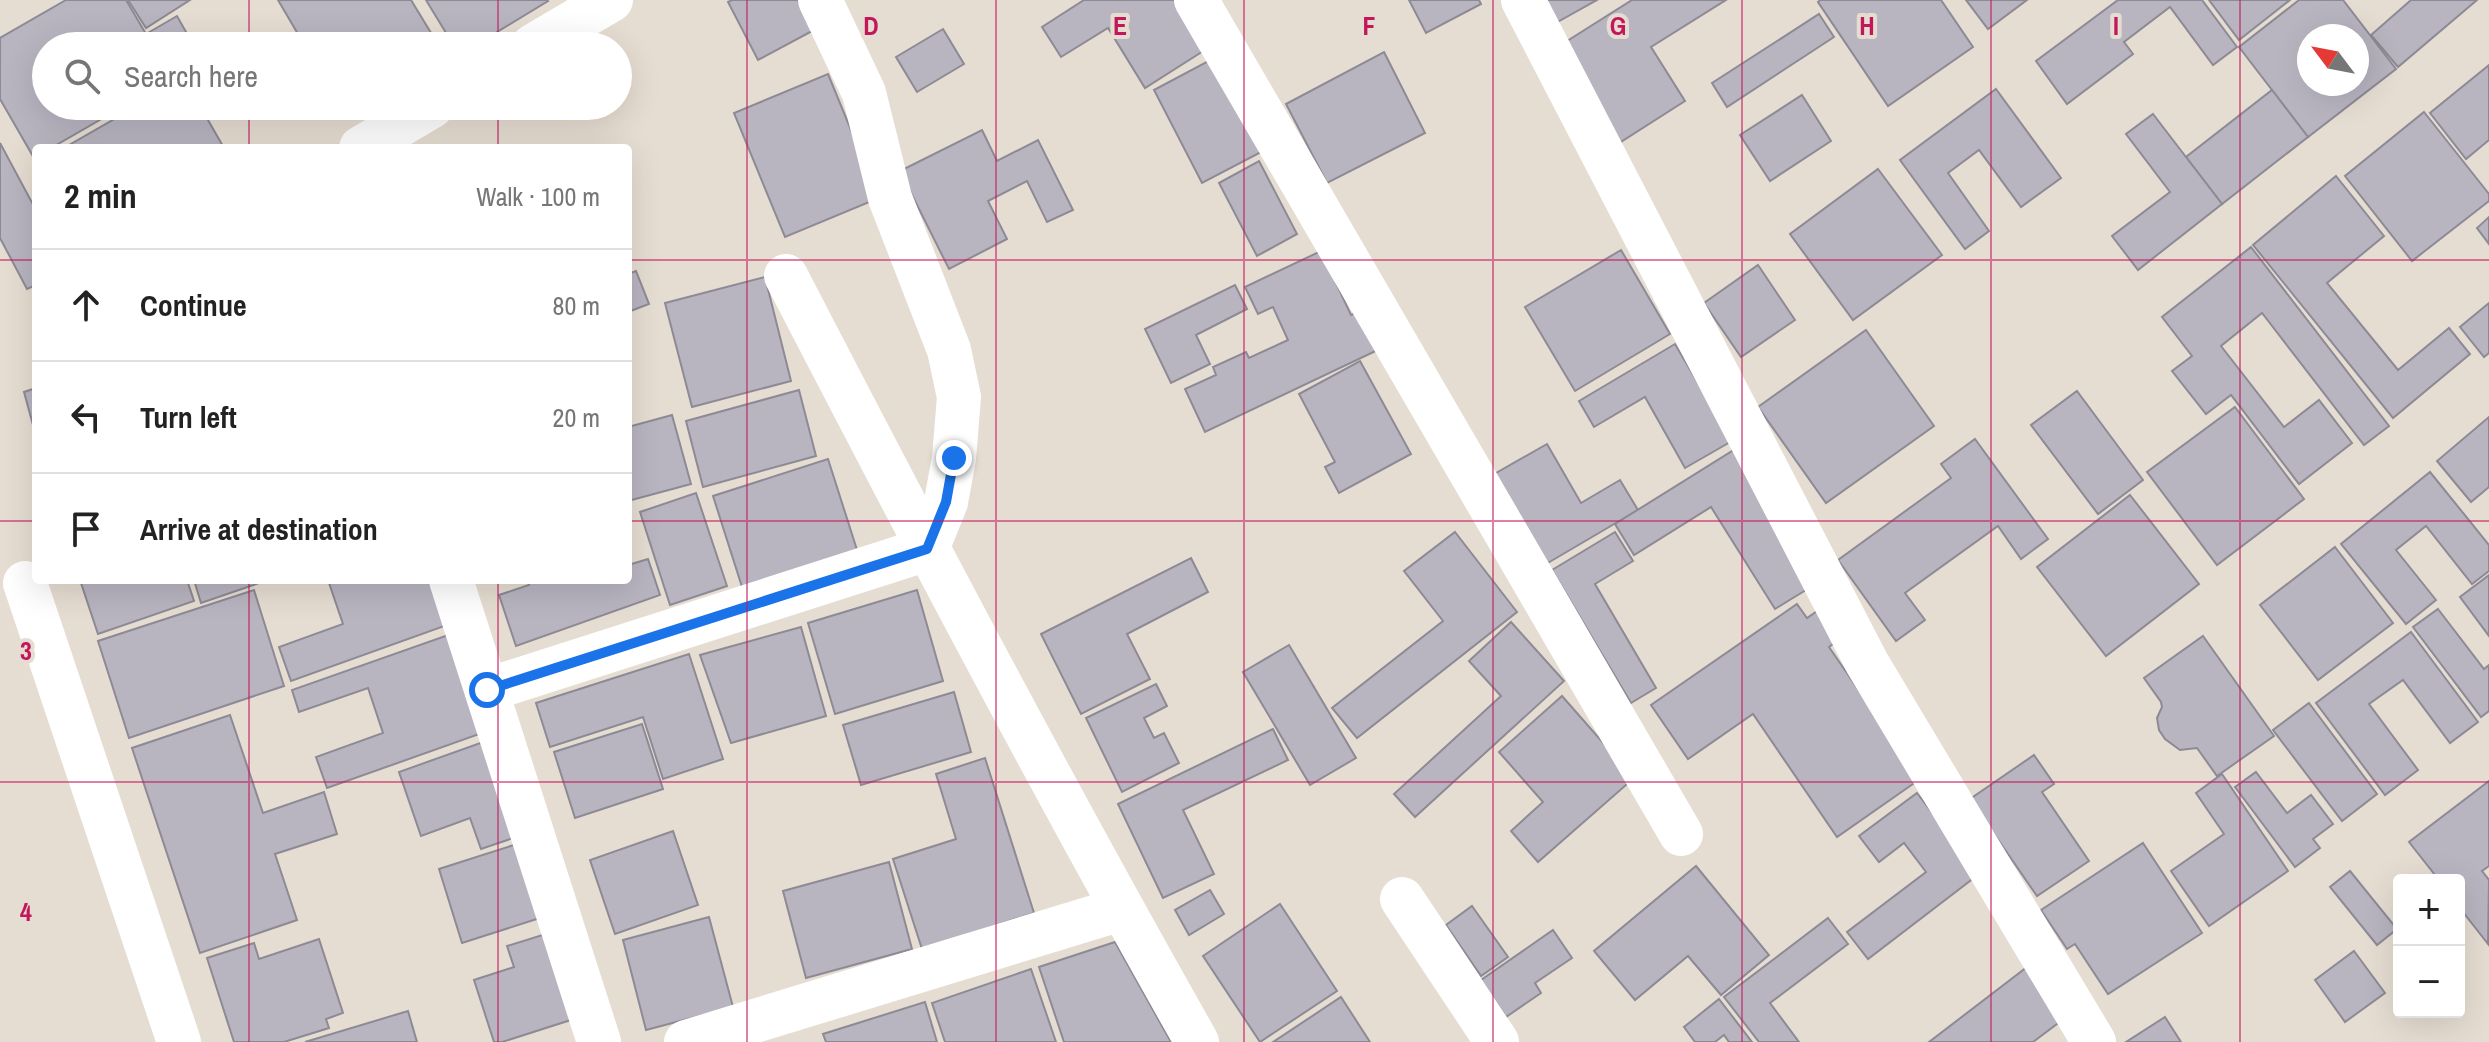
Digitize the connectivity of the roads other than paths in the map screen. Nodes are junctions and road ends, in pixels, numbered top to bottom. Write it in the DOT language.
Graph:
graph roads {
  1 [pos="611,0"];
  2 [pos="820,0"];
  3 [pos="1196,0"];
  4 [pos="1523,0"];
  5 [pos="557,32"];
  6 [pos="408,120"];
  7 [pos="368,144"];
  8 [pos="786,276"];
  9 [pos="927,549"];
  10 [pos="25,583"];
  11 [pos="452,584"];
  12 [pos="487,690"];
  13 [pos="1681,834"];
  14 [pos="1402,899"];
  15 [pos="1121,909"];
  16 [pos="179,1042"];
  17 [pos="599,1042"];
  18 [pos="686,1042"];
  19 [pos="1197,1042"];
  20 [pos="1497,1042"];
  21 [pos="2094,1042"];
  1 -- 5 [label="street"];
  2 -- 9 [label="street"];
  3 -- 13 [label="street"];
  4 -- 21 [label="street"];
  6 -- 7 [label="street"];
  8 -- 9 [label="street"];
  9 -- 12 [label="street"];
  9 -- 15 [label="street"];
  10 -- 16 [label="street"];
  11 -- 12 [label="street"];
  12 -- 17 [label="street"];
  14 -- 20 [label="street"];
  15 -- 18 [label="street"];
  15 -- 19 [label="street"];
}
